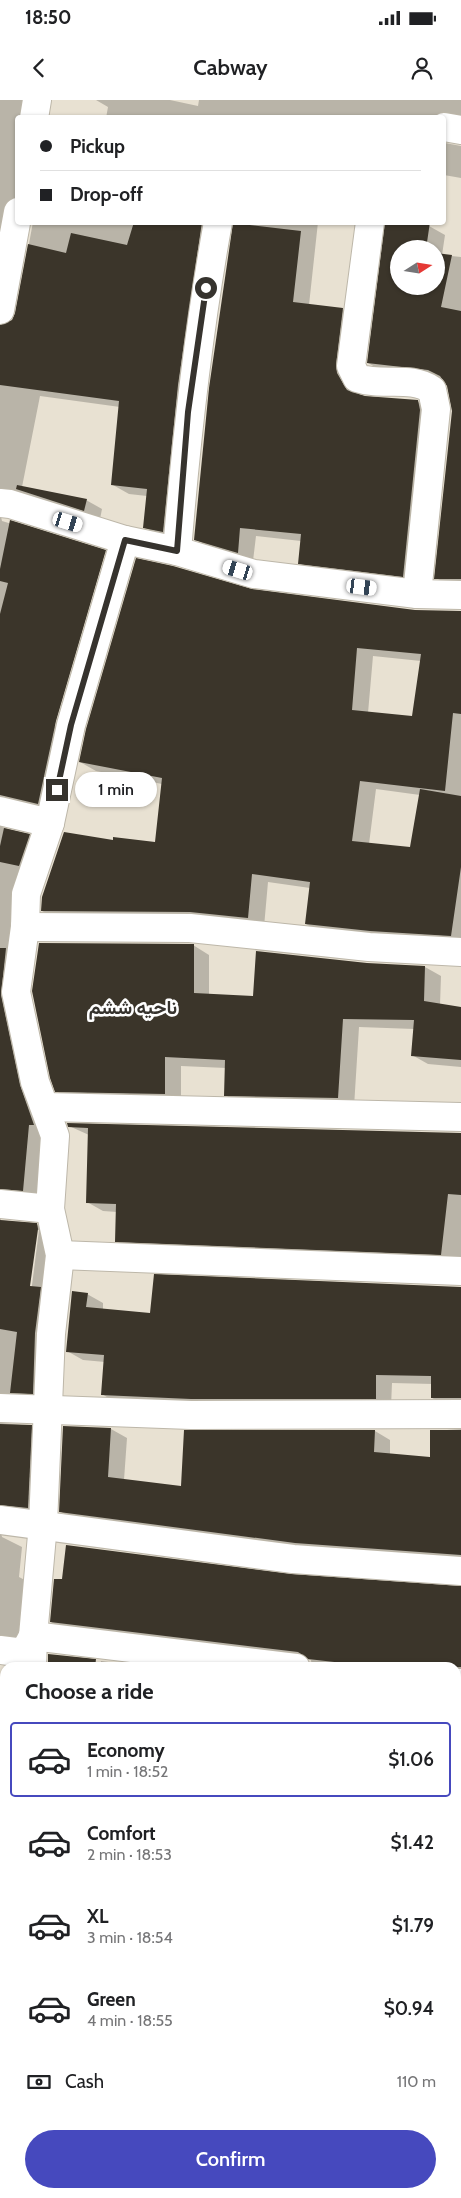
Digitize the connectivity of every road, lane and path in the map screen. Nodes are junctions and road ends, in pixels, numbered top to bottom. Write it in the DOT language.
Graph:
graph roads {
  1 [pos="37,100"];
  2 [pos="34,115"];
  3 [pos="446,127"];
  4 [pos="461,130"];
  5 [pos="16,225"];
  6 [pos="217,225"];
  7 [pos="370,225"];
  8 [pos="0,310"];
  9 [pos="0,503"];
  10 [pos="125,540"];
  11 [pos="177,551"];
  12 [pos="417,594"];
  13 [pos="461,595"];
  14 [pos="0,810"];
  15 [pos="50,823"];
  16 [pos="25,927"];
  17 [pos="461,952"];
  18 [pos="8,992"];
  19 [pos="46,1107"];
  20 [pos="461,1117"];
  21 [pos="0,1204"];
  22 [pos="50,1209"];
  23 [pos="60,1255"];
  24 [pos="461,1272"];
  25 [pos="0,1408"];
  26 [pos="49,1411"];
  27 [pos="461,1414"];
  28 [pos="0,1520"];
  29 [pos="43,1524"];
  30 [pos="461,1571"];
  31 [pos="32,1636"];
  32 [pos="0,1650"];
  33 [pos="32,1662"];
  34 [pos="246,1662"];
  1 -- 2 [label="street"];
  3 -- 4 [label="street"];
  5 -- 8 [label="street"];
  6 -- 11 [label="street"];
  7 -- 12 [label="street"];
  9 -- 10 [label="street"];
  10 -- 11 [label="street"];
  10 -- 15 [label="street"];
  11 -- 12 [label="street"];
  12 -- 13 [label="street"];
  14 -- 15 [label="street"];
  15 -- 16 [label="street"];
  16 -- 17 [label="street"];
  16 -- 18 [label="street"];
  18 -- 19 [label="street"];
  19 -- 20 [label="street"];
  19 -- 22 [label="street"];
  21 -- 22 [label="street"];
  22 -- 23 [label="street"];
  23 -- 24 [label="street"];
  23 -- 26 [label="street"];
  25 -- 26 [label="street"];
  26 -- 27 [label="street"];
  26 -- 29 [label="street"];
  28 -- 29 [label="street"];
  29 -- 30 [label="street"];
  29 -- 31 [label="street"];
  31 -- 32 [label="street"];
  31 -- 33 [label="street"];
  31 -- 34 [label="street"];
}
